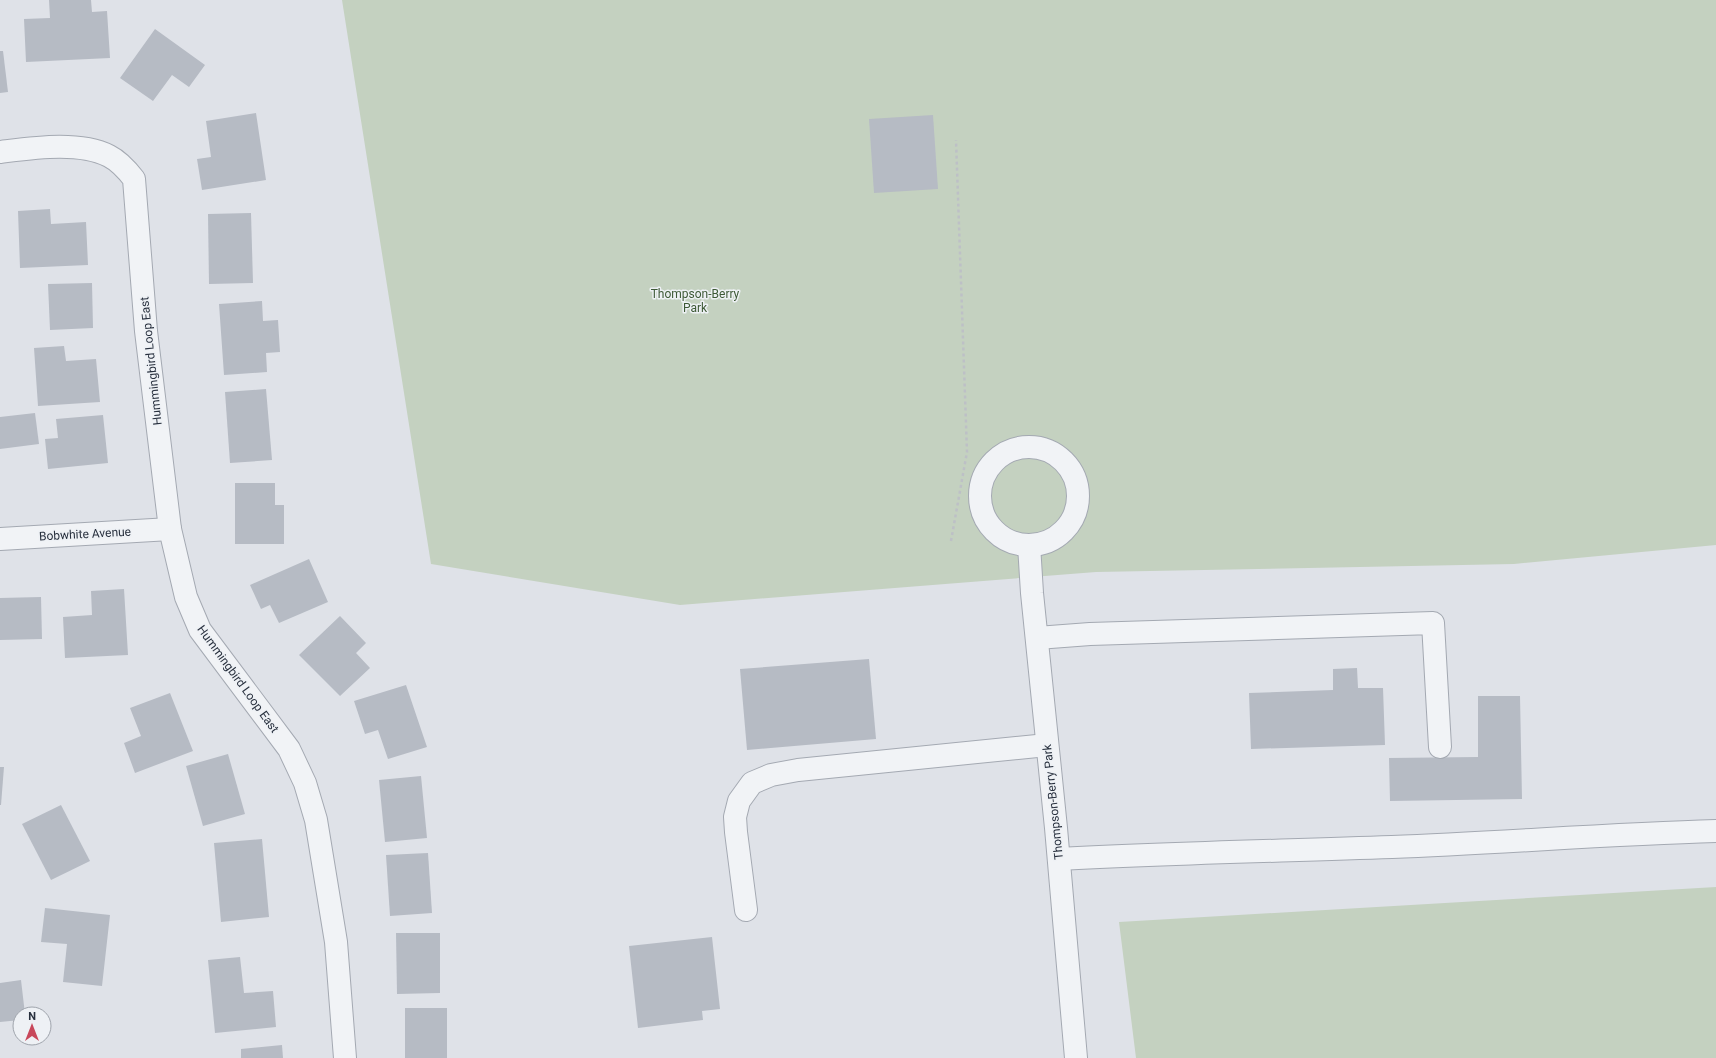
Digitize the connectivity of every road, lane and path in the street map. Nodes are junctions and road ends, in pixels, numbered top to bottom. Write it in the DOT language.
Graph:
graph roads {
  1 [pos="956,140"];
  2 [pos="0,152"];
  3 [pos="170,529"];
  4 [pos="0,539"];
  5 [pos="951,541"];
  6 [pos="1029,545"];
  7 [pos="1037,638"];
  8 [pos="1048,745"];
  9 [pos="1440,747"];
  10 [pos="1716,831"];
  11 [pos="1059,859"];
  12 [pos="746,910"];
  13 [pos="345,1058"];
  14 [pos="1076,1058"];
  1 -- 5 [label="path"];
  2 -- 3 [label="street, Hummingbird Loop East"];
  3 -- 4 [label="street, Bobwhite Avenue"];
  3 -- 13 [label="street, Hummingbird Loop East"];
  6 -- 6 [label="street"];
  6 -- 7 [label="street, Thompson-Berry Park"];
  7 -- 8 [label="street, Thompson-Berry Park"];
  7 -- 9 [label="street"];
  8 -- 11 [label="street, Thompson-Berry Park"];
  8 -- 12 [label="street"];
  10 -- 11 [label="street"];
  11 -- 14 [label="street, Thompson-Berry Park"];
}
